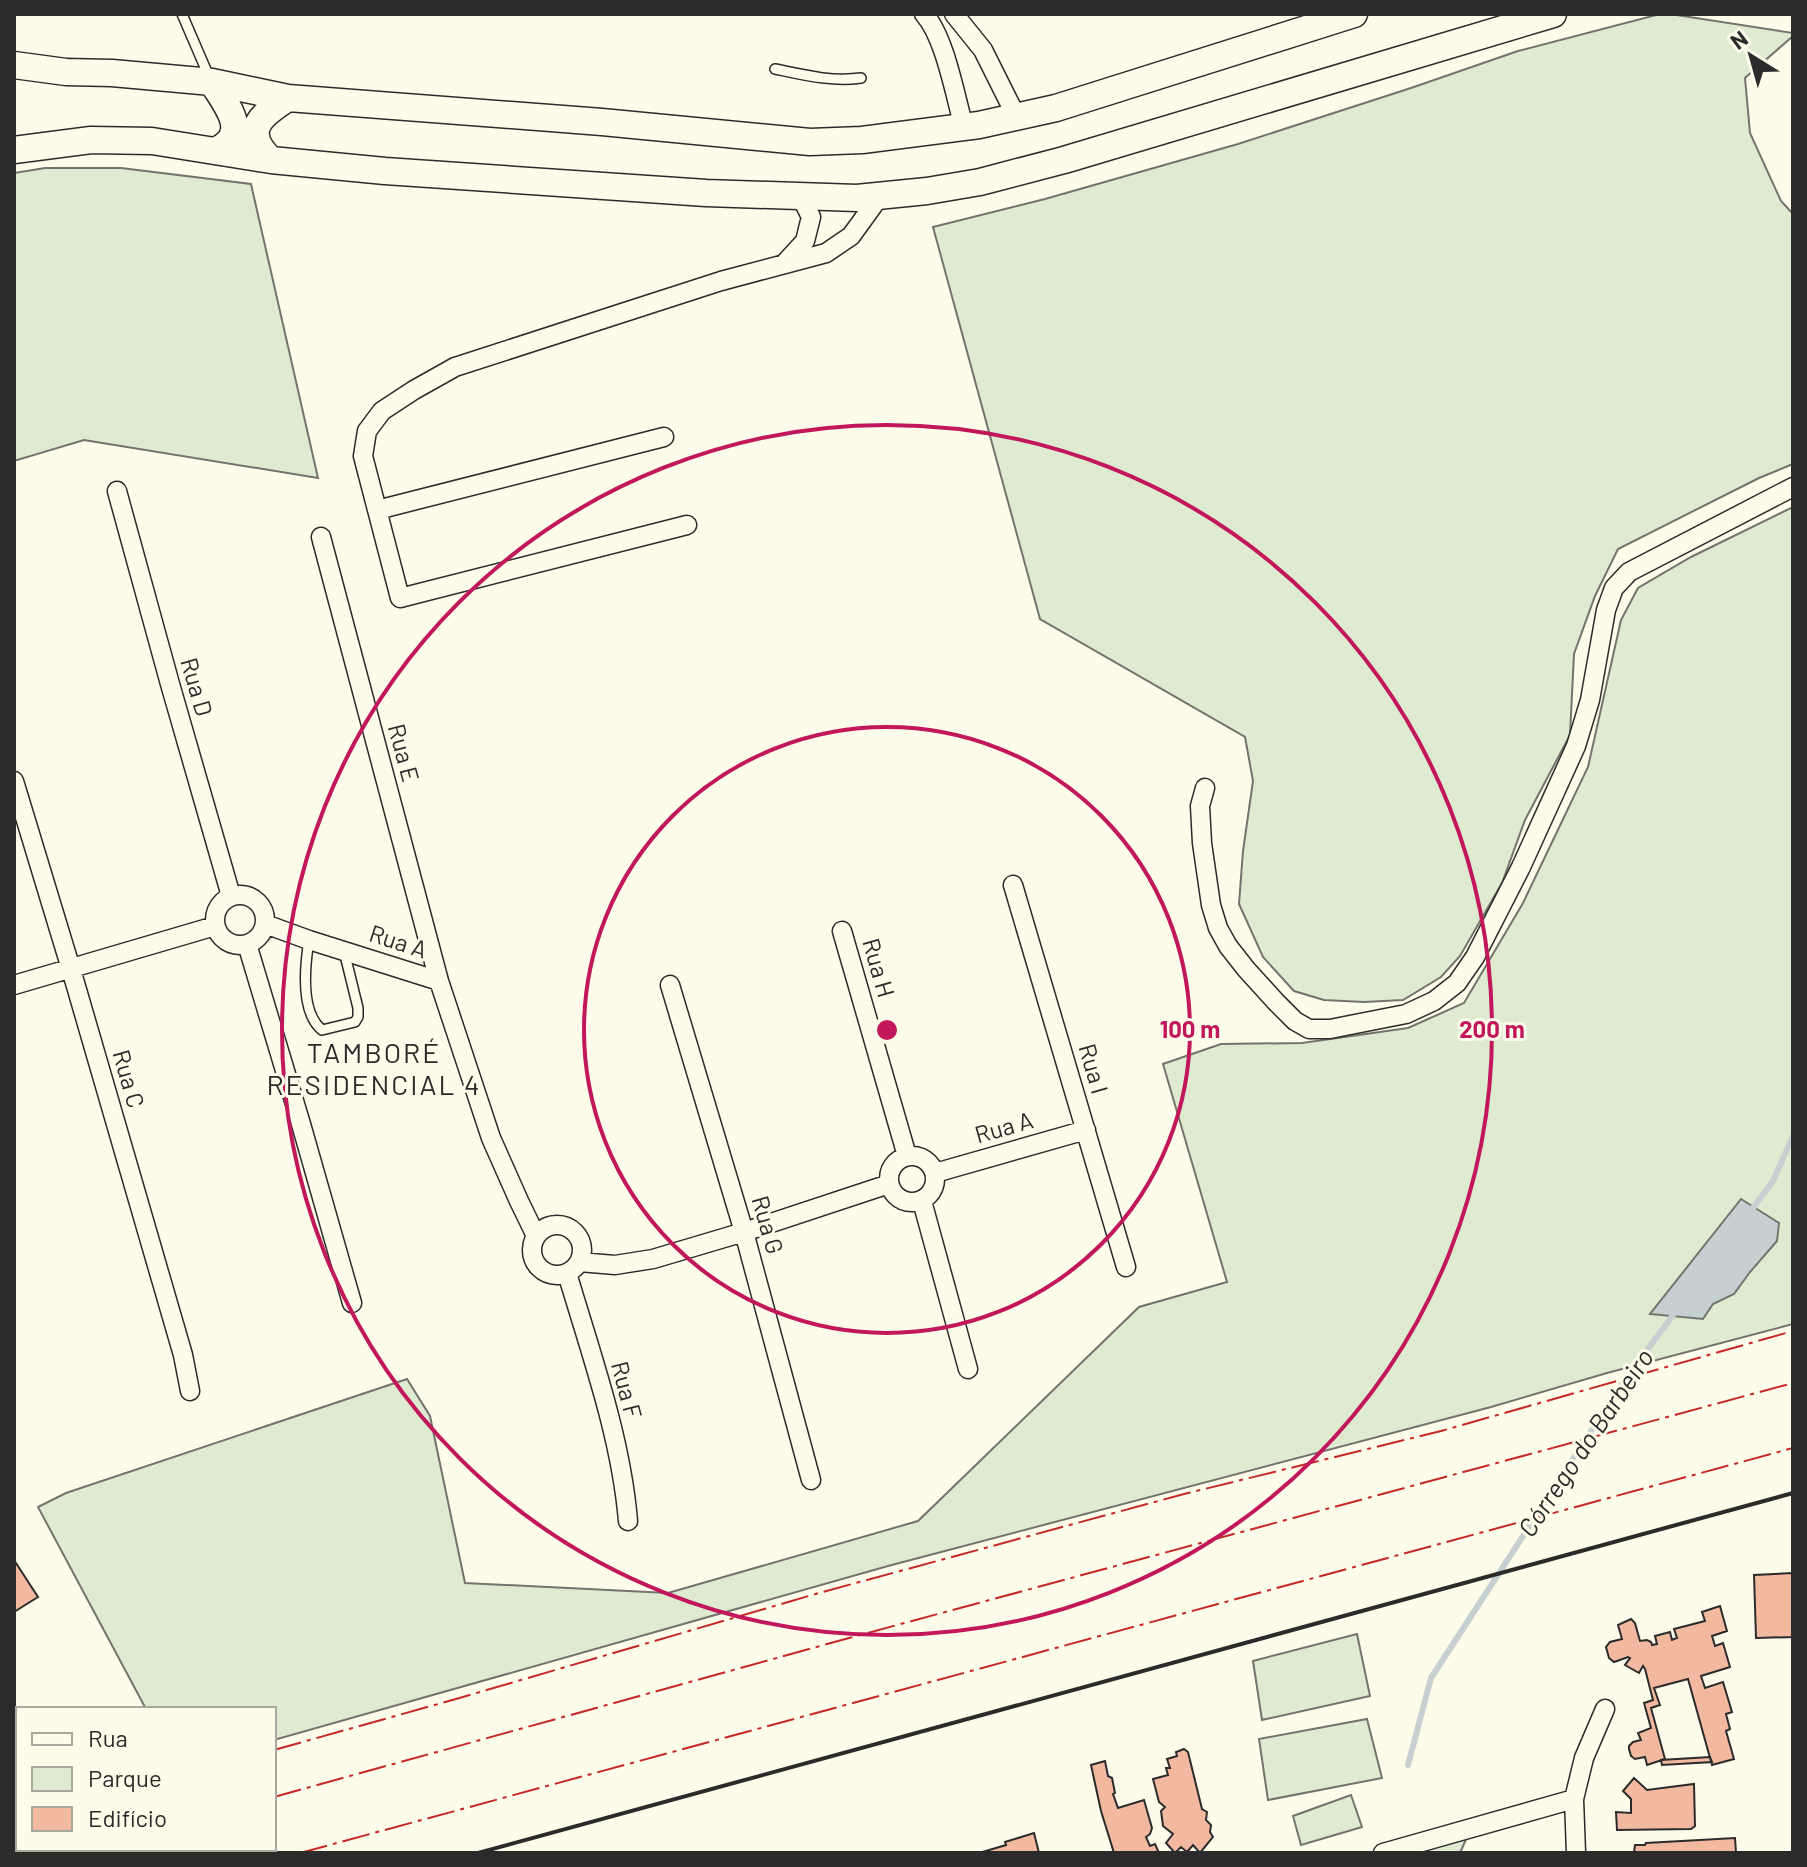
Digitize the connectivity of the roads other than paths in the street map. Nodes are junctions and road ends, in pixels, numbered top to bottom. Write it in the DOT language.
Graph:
graph roads {
  1 [pos="182,14"];
  2 [pos="1354,14"];
  3 [pos="1553,14"];
  4 [pos="926,17"];
  5 [pos="959,20"];
  6 [pos="14,65"];
  7 [pos="775,69"];
  8 [pos="861,78"];
  9 [pos="212,82"];
  10 [pos="288,98"];
  11 [pos="1017,118"];
  12 [pos="964,127"];
  13 [pos="14,150"];
  14 [pos="215,151"];
  15 [pos="271,160"];
  16 [pos="880,196"];
  17 [pos="801,197"];
  18 [pos="784,264"];
  19 [pos="664,437"];
  20 [pos="1793,487"];
  21 [pos="117,491"];
  22 [pos="377,510"];
  23 [pos="687,525"];
  24 [pos="321,537"];
  25 [pos="14,781"];
  26 [pos="1205,788"];
  27 [pos="1013,885"];
  28 [pos="231,896"];
  29 [pos="265,924"];
  30 [pos="215,926"];
  31 [pos="842,931"];
  32 [pos="309,940"];
  33 [pos="247,944"];
  34 [pos="344,951"];
  35 [pos="71,969"];
  36 [pos="439,981"];
  37 [pos="14,985"];
  38 [pos="670,985"];
  39 [pos="1086,1130"];
  40 [pos="907,1156"];
  41 [pos="935,1173"];
  42 [pos="889,1184"];
  43 [pos="922,1201"];
  44 [pos="744,1232"];
  45 [pos="536,1236"];
  46 [pos="573,1267"];
  47 [pos="1126,1267"];
  48 [pos="352,1303"];
  49 [pos="968,1369"];
  50 [pos="190,1391"];
  51 [pos="811,1480"];
  52 [pos="628,1521"];
  53 [pos="1605,1709"];
  54 [pos="1574,1799"];
  55 [pos="1383,1853"];
  56 [pos="1576,1853"];
  1 -- 9 [label="lane"];
  2 -- 11 [label="main road"];
  3 -- 16 [label="main road"];
  4 -- 5 [label="street"];
  4 -- 12 [label="street"];
  5 -- 11 [label="street"];
  6 -- 9 [label="main road"];
  7 -- 8 [label="lane"];
  9 -- 10 [label="main road"];
  9 -- 14 [label="main road"];
  10 -- 12 [label="main road"];
  10 -- 15 [label="main road"];
  11 -- 12 [label="main road"];
  13 -- 14 [label="main road"];
  14 -- 15 [label="main road"];
  15 -- 17 [label="main road"];
  16 -- 17 [label="main road"];
  16 -- 18 [label="street"];
  17 -- 18 [label="street"];
  18 -- 22 [label="street"];
  19 -- 22 [label="street"];
  20 -- 26 [label="street"];
  21 -- 28 [label="street, Rua D"];
  22 -- 23 [label="street"];
  24 -- 36 [label="street, Rua E"];
  25 -- 35 [label="street, Rua C"];
  27 -- 39 [label="street, Rua I"];
  28 -- 29 [label="street"];
  28 -- 30 [label="street"];
  29 -- 32 [label="street, Rua A"];
  29 -- 33 [label="street"];
  30 -- 33 [label="street"];
  30 -- 35 [label="street"];
  31 -- 40 [label="street, Rua H"];
  32 -- 34 [label="street, Rua A"];
  32 -- 34 [label="lane"];
  33 -- 48 [label="street"];
  34 -- 36 [label="street, Rua A"];
  35 -- 37 [label="street"];
  35 -- 50 [label="street, Rua C"];
  36 -- 45 [label="street, Rua A"];
  38 -- 44 [label="street, Rua G"];
  39 -- 41 [label="street, Rua A"];
  39 -- 47 [label="street, Rua I"];
  40 -- 41 [label="street"];
  40 -- 42 [label="street"];
  41 -- 43 [label="street"];
  42 -- 43 [label="street"];
  42 -- 44 [label="street"];
  43 -- 49 [label="street"];
  44 -- 46 [label="street"];
  44 -- 51 [label="street, Rua G"];
  45 -- 46 [label="street"];
  45 -- 46 [label="street"];
  46 -- 52 [label="street, Rua F"];
  53 -- 54 [label="street"];
  54 -- 55 [label="street"];
  54 -- 56 [label="street"];
}
